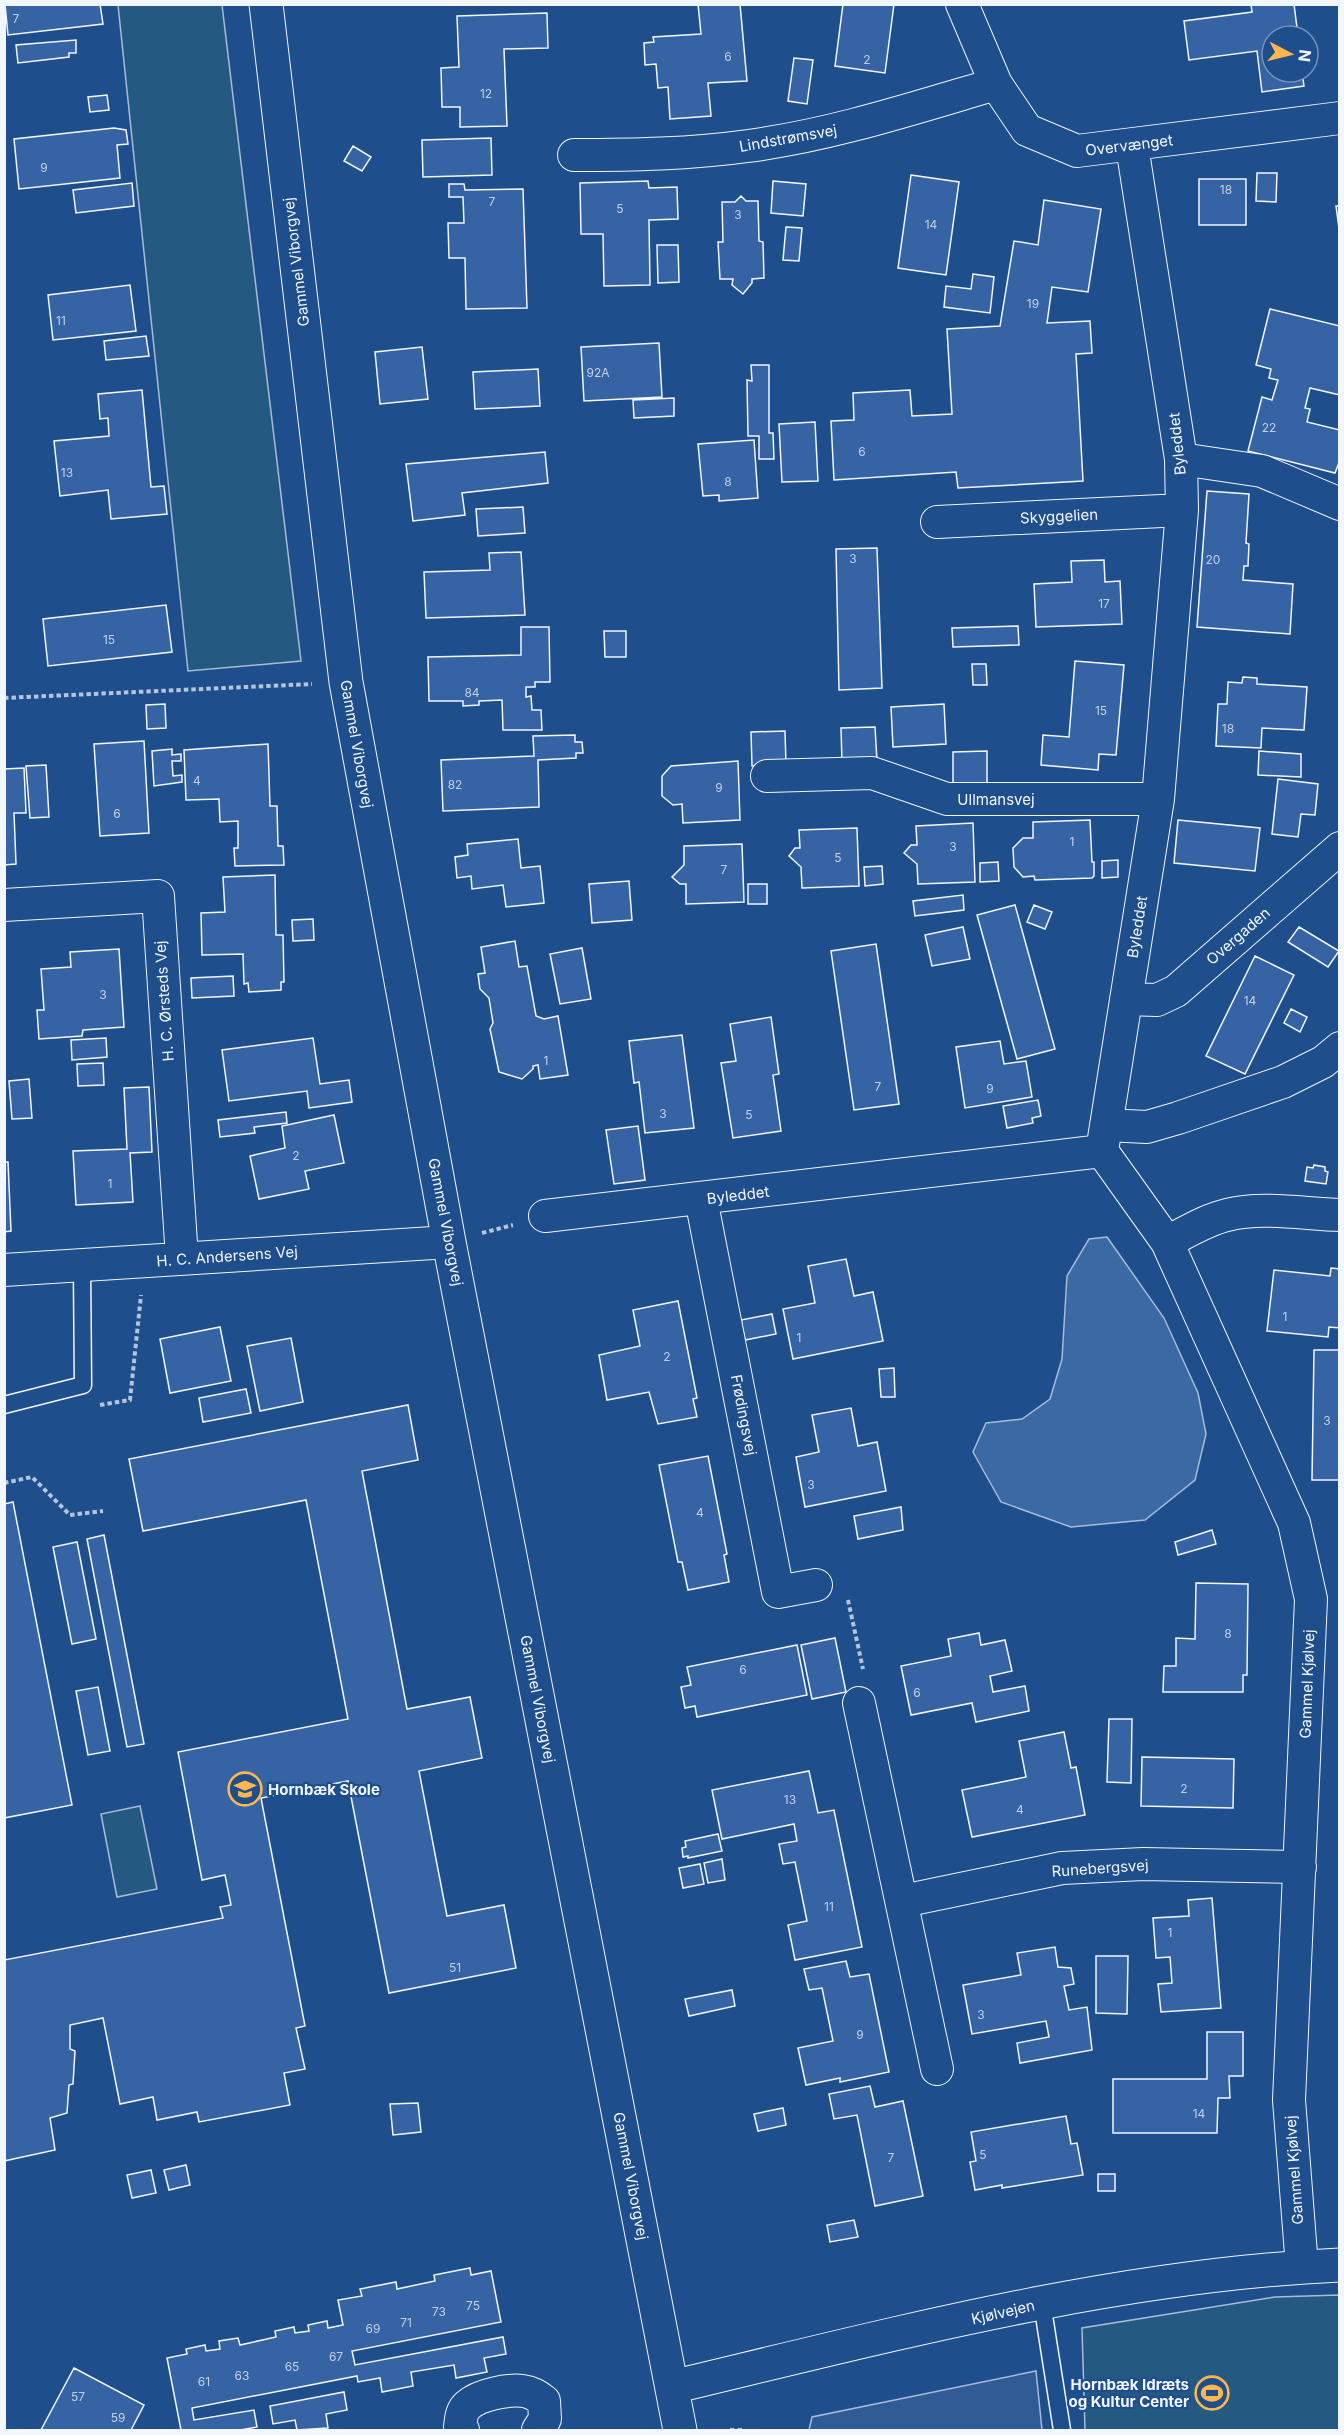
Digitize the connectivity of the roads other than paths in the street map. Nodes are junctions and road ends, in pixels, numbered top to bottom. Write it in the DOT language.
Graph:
graph roads {
  1 [pos="266,4"];
  2 [pos="962,4"];
  3 [pos="996,84"];
  4 [pos="1340,118"];
  5 [pos="1132,146"];
  6 [pos="574,155"];
  7 [pos="1181,459"];
  8 [pos="1340,504"];
  9 [pos="1182,510"];
  10 [pos="937,522"];
  11 [pos="767,776"];
  12 [pos="1158,799"];
  13 [pos="1340,848"];
  14 [pos="4,905"];
  15 [pos="1126,999"];
  16 [pos="1340,1048"];
  17 [pos="1104,1138"];
  18 [pos="702,1199"];
  19 [pos="1340,1215"];
  20 [pos="545,1216"];
  21 [pos="449,1242"];
  22 [pos="1167,1242"];
  23 [pos="182,1258"];
  24 [pos="82,1267"];
  25 [pos="4,1270"];
  26 [pos="4,1405"];
  27 [pos="816,1585"];
  28 [pos="859,1703"];
  29 [pos="1300,1867"];
  30 [pos="903,1901"];
  31 [pos="937,2069"];
  32 [pos="1340,2265"];
  33 [pos="1302,2267"];
  34 [pos="1042,2303"];
  35 [pos="672,2387"];
  36 [pos="456,2429"];
  37 [pos="538,2430"];
  38 [pos="680,2430"];
  39 [pos="1062,2430"];
  1 -- 21 [label="main road, Gammel Viborgvej"];
  2 -- 3 [label="street, Overvænget"];
  3 -- 5 [label="street, Overvænget"];
  3 -- 6 [label="street, Lindstrømsvej"];
  4 -- 5 [label="street, Overvænget"];
  5 -- 7 [label="street, Byleddet"];
  7 -- 8 [label="street"];
  7 -- 9 [label="street, Byleddet"];
  9 -- 10 [label="street, Skyggelien"];
  9 -- 12 [label="street, Byleddet"];
  11 -- 12 [label="street, Ullmansvej"];
  12 -- 15 [label="street, Byleddet"];
  13 -- 15 [label="street, Overgaden"];
  14 -- 23 [label="street, H. C. Ørsteds Vej"];
  15 -- 17 [label="street, Byleddet"];
  16 -- 17 [label="street"];
  17 -- 18 [label="street, Byleddet"];
  17 -- 22 [label="street, Gammel Kjølvej"];
  18 -- 20 [label="street, Byleddet"];
  18 -- 27 [label="street, Frødingsvej"];
  19 -- 22 [label="street"];
  21 -- 23 [label="street, H. C. Andersens Vej"];
  21 -- 35 [label="main road, Gammel Viborgvej"];
  22 -- 29 [label="street, Gammel Kjølvej"];
  23 -- 24 [label="street, H. C. Andersens Vej"];
  24 -- 25 [label="street, H. C. Andersens Vej"];
  24 -- 26 [label="lane"];
  28 -- 30 [label="street"];
  29 -- 30 [label="street, Runebergsvej"];
  29 -- 33 [label="street, Gammel Kjølvej"];
  30 -- 31 [label="street"];
  32 -- 33 [label="main road, Kjølvejen"];
  33 -- 34 [label="main road, Kjølvejen"];
  34 -- 35 [label="main road, Kjølvejen"];
  34 -- 39 [label="lane"];
  35 -- 38 [label="main road, Gammel Viborgvej"];
  36 -- 37 [label="street"];
}
